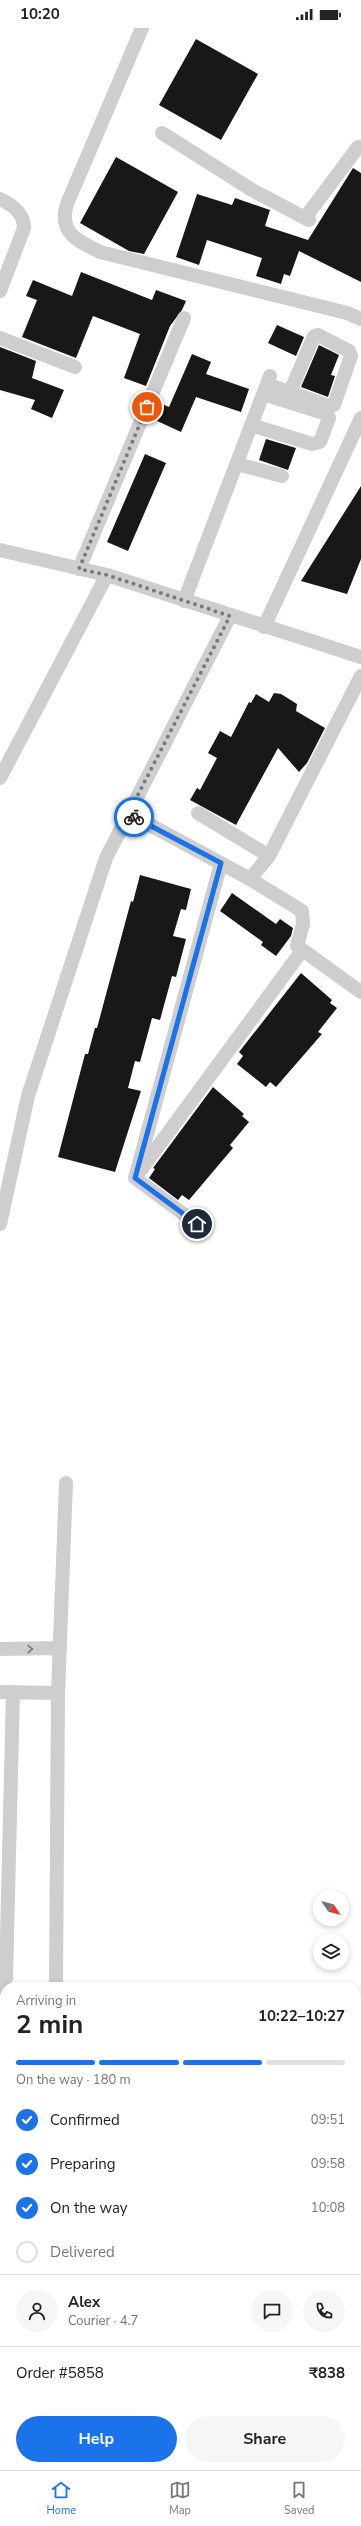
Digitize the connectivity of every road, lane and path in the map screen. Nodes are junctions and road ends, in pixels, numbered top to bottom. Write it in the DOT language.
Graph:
graph roads {
  1 [pos="142,28"];
  2 [pos="162,133"];
  3 [pos="361,148"];
  4 [pos="0,199"];
  5 [pos="0,291"];
  6 [pos="184,318"];
  7 [pos="361,319"];
  8 [pos="0,338"];
  9 [pos="75,367"];
  10 [pos="267,384"];
  11 [pos="290,392"];
  12 [pos="361,418"];
  13 [pos="251,425"];
  14 [pos="236,464"];
  15 [pos="282,476"];
  16 [pos="0,550"];
  17 [pos="79,569"];
  18 [pos="107,575"];
  19 [pos="184,601"];
  20 [pos="230,616"];
  21 [pos="264,627"];
  22 [pos="361,657"];
  23 [pos="361,676"];
  24 [pos="0,778"];
  25 [pos="198,813"];
  26 [pos="128,814"];
  27 [pos="269,856"];
  28 [pos="221,863"];
  29 [pos="250,879"];
  30 [pos="301,952"];
  31 [pos="361,992"];
  32 [pos="135,1178"];
  33 [pos="0,1224"];
  34 [pos="197,1224"];
  35 [pos="66,1483"];
  36 [pos="60,1648"];
  37 [pos="0,1649"];
  38 [pos="6,1692"];
  39 [pos="58,1693"];
  40 [pos="4,1982"];
  41 [pos="56,1982"];
  1 -- 7 [label="street"];
  2 -- 3 [label="street"];
  4 -- 5 [label="street"];
  6 -- 17 [label="street"];
  8 -- 9 [label="street"];
  10 -- 11 [label="street"];
  10 -- 13 [label="street"];
  10 -- 13 [label="street"];
  11 -- 11 [label="street"];
  12 -- 21 [label="street"];
  13 -- 14 [label="street"];
  14 -- 15 [label="street"];
  14 -- 19 [label="street"];
  16 -- 17 [label="street"];
  17 -- 18 [label="street"];
  18 -- 19 [label="street"];
  18 -- 24 [label="street"];
  19 -- 20 [label="street"];
  20 -- 21 [label="street"];
  20 -- 26 [label="street"];
  21 -- 22 [label="street"];
  23 -- 27 [label="street"];
  25 -- 27 [label="street"];
  26 -- 28 [label="street"];
  26 -- 33 [label="street"];
  27 -- 29 [label="street"];
  28 -- 29 [label="street"];
  28 -- 32 [label="street"];
  29 -- 30 [label="street"];
  30 -- 31 [label="street"];
  30 -- 32 [label="street"];
  32 -- 34 [label="street"];
  35 -- 36 [label="street"];
  37 -- 36 [label="street, one-way"];
  36 -- 39 [label="street"];
  38 -- 39 [label="street"];
  38 -- 40 [label="street"];
  39 -- 41 [label="street"];
}
